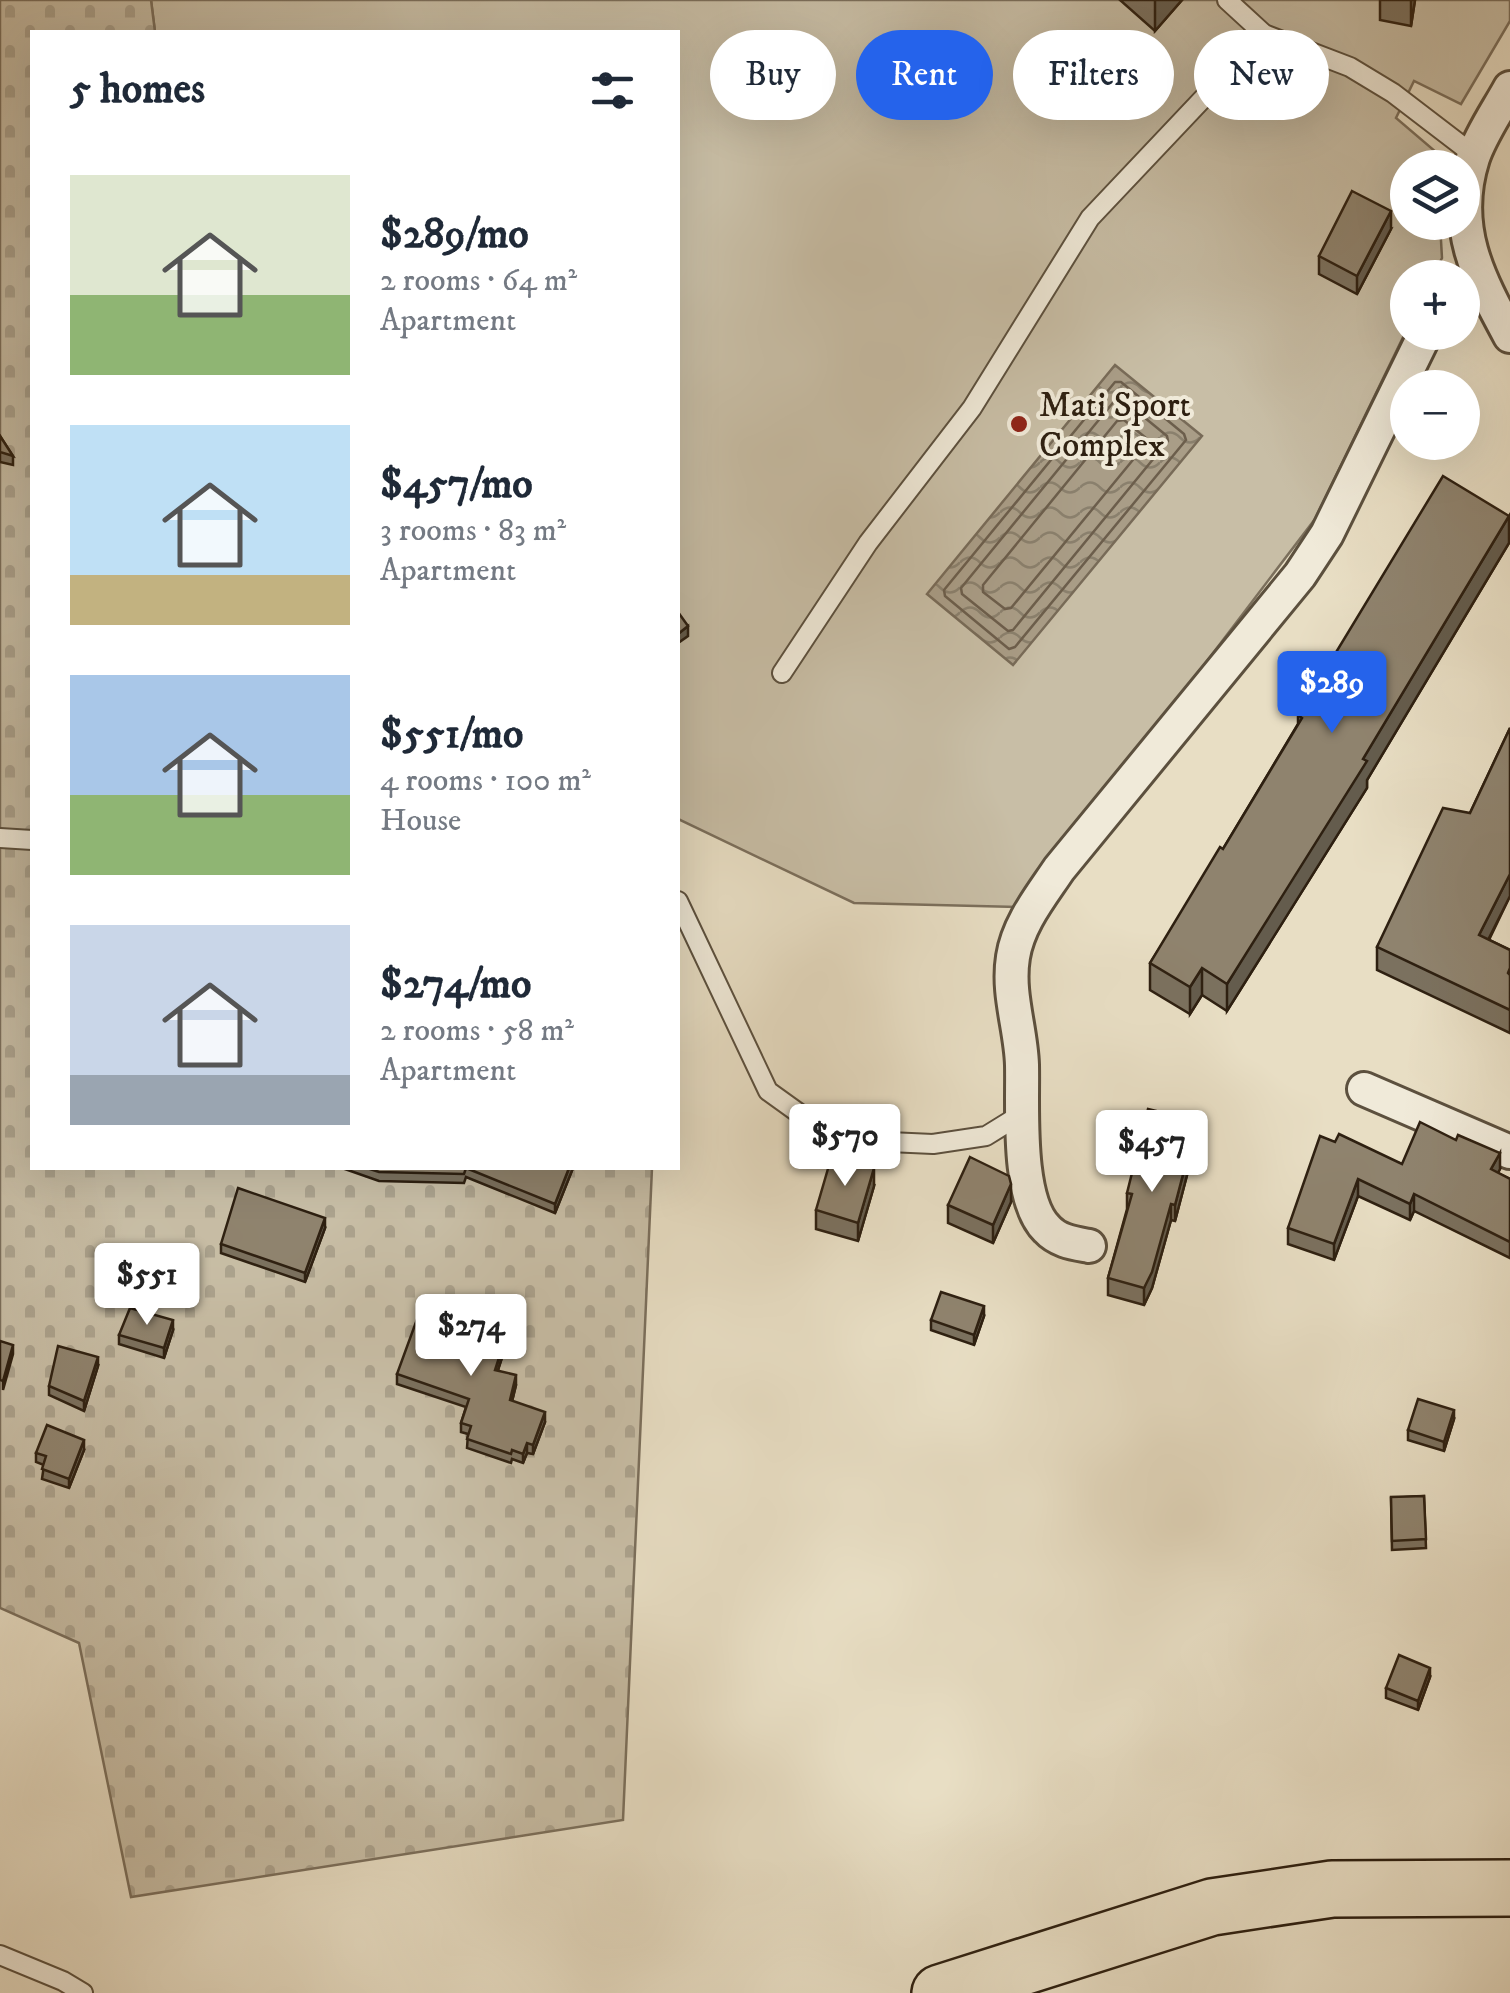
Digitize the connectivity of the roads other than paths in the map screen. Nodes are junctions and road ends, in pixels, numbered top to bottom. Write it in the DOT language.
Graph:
graph roads {
  1 [pos="1227,0"];
  2 [pos="1260,30"];
  3 [pos="1329,59"];
  4 [pos="1510,88"];
  5 [pos="1194,108"];
  6 [pos="1468,150"];
  7 [pos="1477,150"];
  8 [pos="1467,240"];
  9 [pos="1467,244"];
  10 [pos="1460,260"];
  11 [pos="1510,336"];
  12 [pos="1417,350"];
  13 [pos="782,673"];
  14 [pos="0,838"];
  15 [pos="30,840"];
  16 [pos="680,905"];
  17 [pos="1364,1088"];
  18 [pos="1020,1115"];
  19 [pos="1510,1152"];
  20 [pos="1089,1246"];
  21 [pos="1510,1888"];
  22 [pos="0,1955"];
  23 [pos="83,1993"];
  24 [pos="940,1993"];
  1 -- 2 [label="lane"];
  3 -- 6 [label="lane"];
  4 -- 7 [label="street"];
  5 -- 13 [label="lane"];
  8 -- 9 [label="street"];
  9 -- 10 [label="street"];
  9 -- 11 [label="street"];
  12 -- 18 [label="street"];
  14 -- 15 [label="lane"];
  16 -- 18 [label="lane"];
  17 -- 19 [label="street"];
  18 -- 20 [label="street"];
  21 -- 24 [label="highway"];
  22 -- 23 [label="lane"];
}
